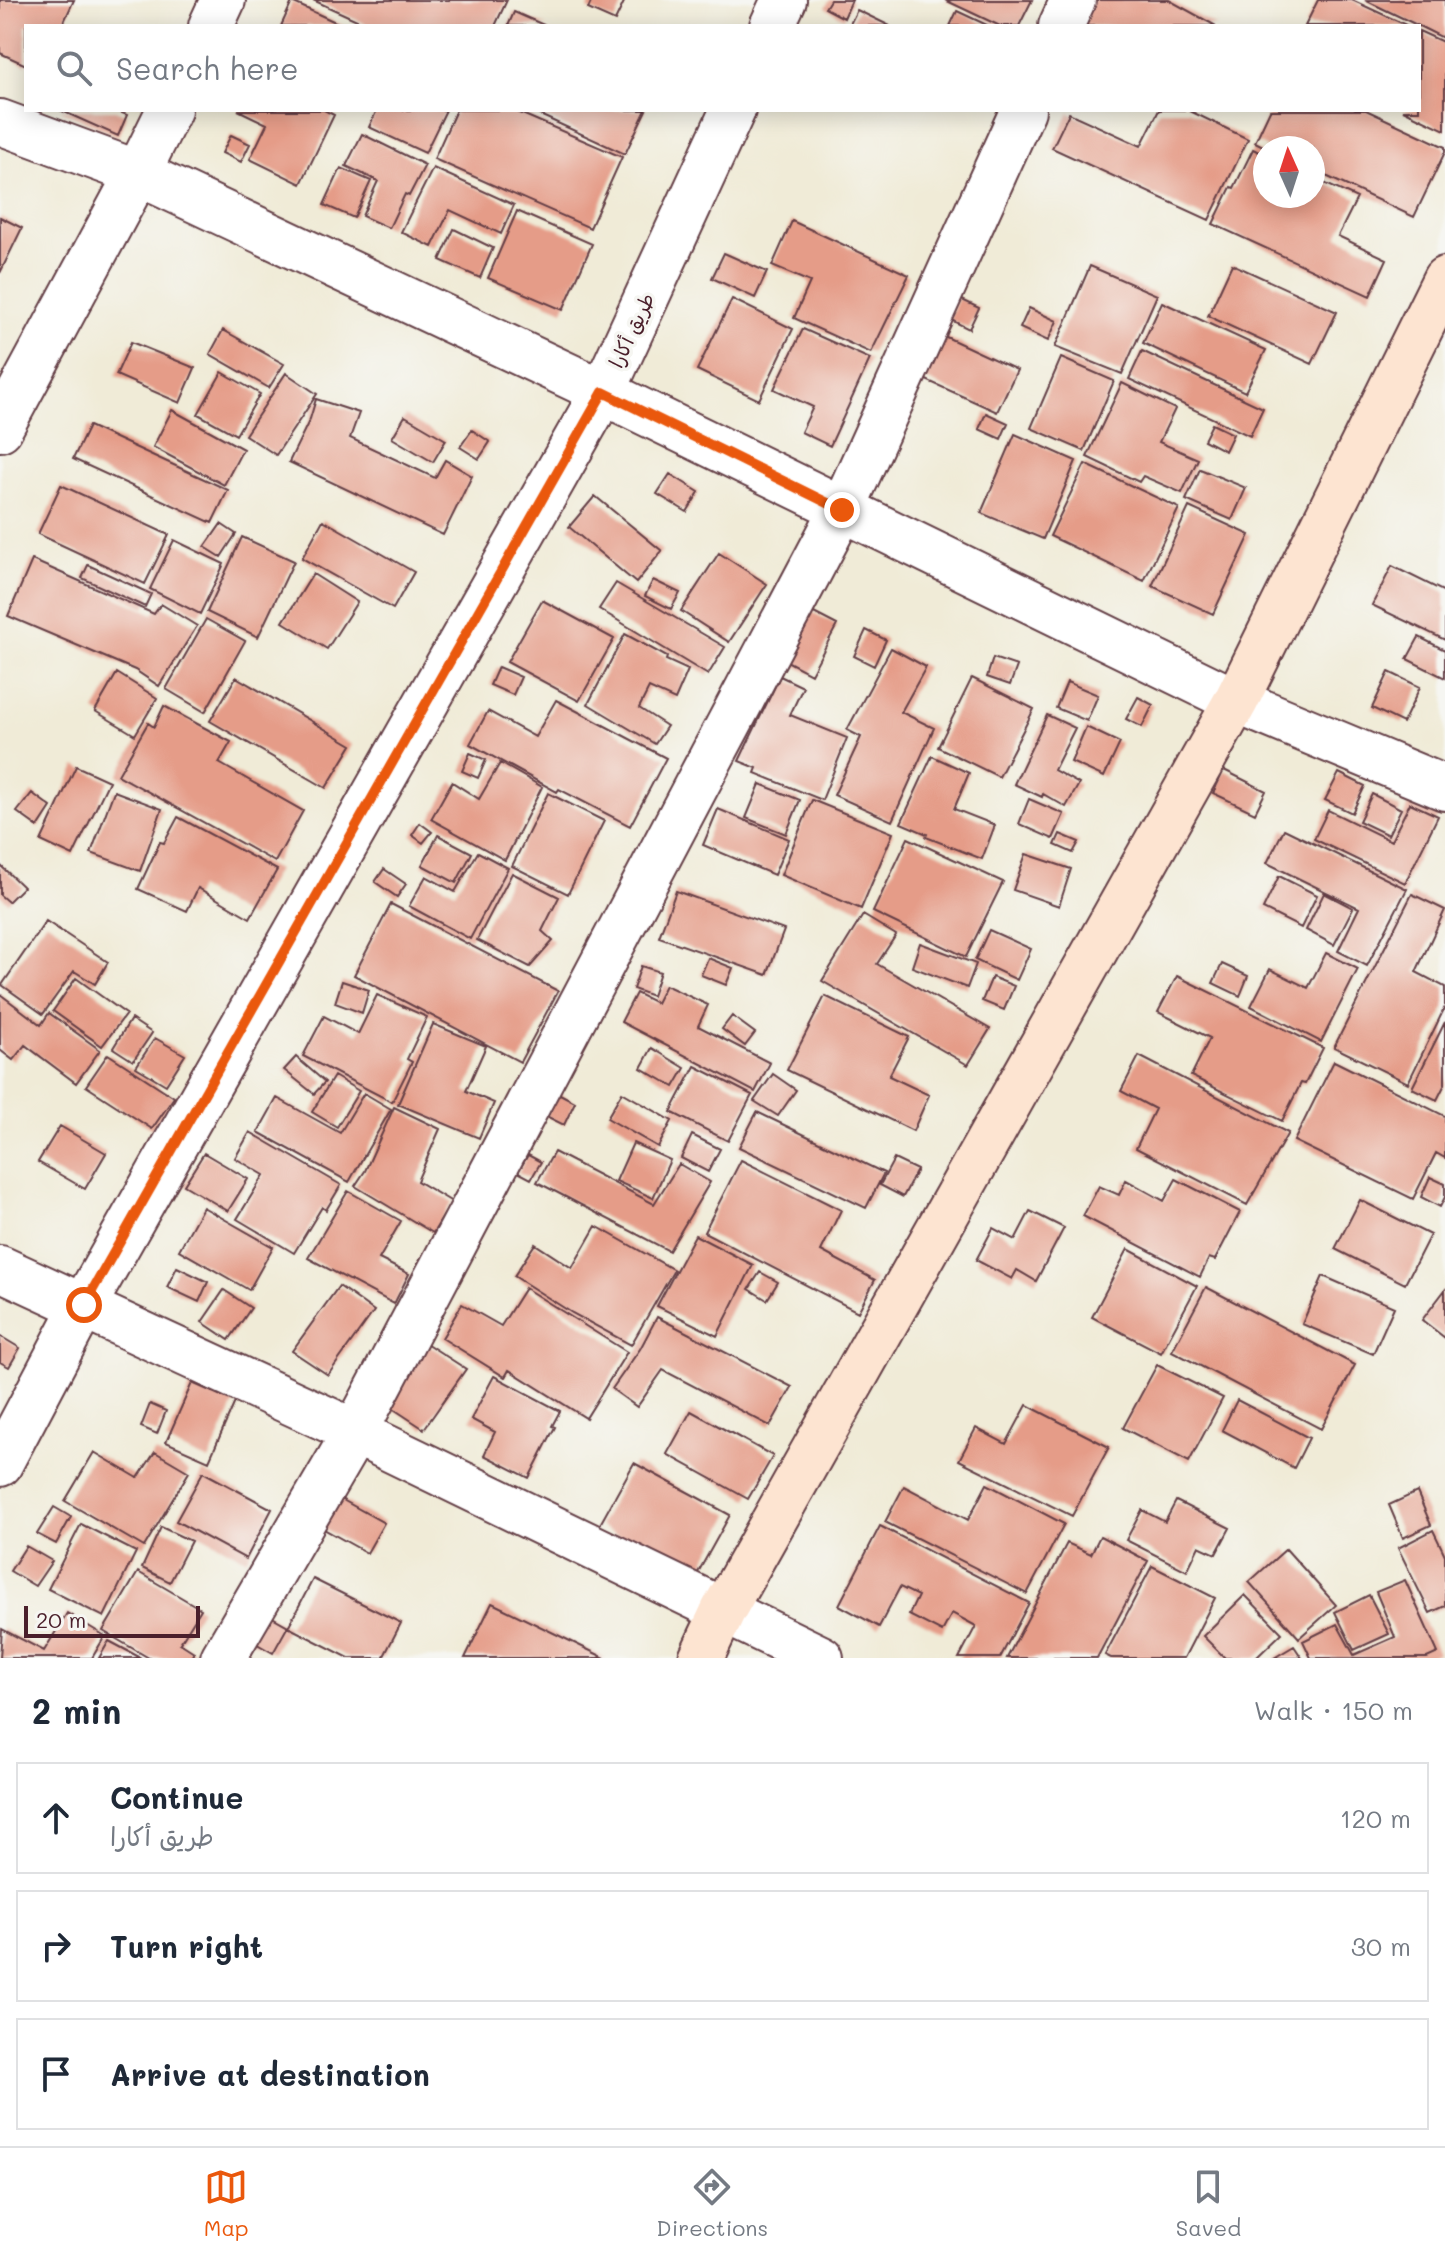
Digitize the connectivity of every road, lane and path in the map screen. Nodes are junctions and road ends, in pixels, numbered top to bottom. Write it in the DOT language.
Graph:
graph roads {
  1 [pos="223,0"];
  2 [pos="784,0"];
  3 [pos="1073,0"];
  4 [pos="212,24"];
  5 [pos="773,24"];
  6 [pos="1062,24"];
  7 [pos="168,112"];
  8 [pos="732,112"];
  9 [pos="1022,112"];
  10 [pos="0,122"];
  11 [pos="138,173"];
  12 [pos="1445,279"];
  13 [pos="603,392"];
  14 [pos="0,429"];
  15 [pos="842,510"];
  16 [pos="1236,701"];
  17 [pos="1445,788"];
  18 [pos="0,1268"];
  19 [pos="84,1305"];
  20 [pos="355,1432"];
  21 [pos="0,1464"];
  22 [pos="723,1611"];
  23 [pos="223,1658"];
  24 [pos="701,1658"];
  25 [pos="821,1658"];
  1 -- 4 [label="street"];
  2 -- 5 [label="street"];
  3 -- 6 [label="street"];
  7 -- 11 [label="street"];
  8 -- 13 [label="street, طريق أكارا"];
  9 -- 15 [label="street"];
  10 -- 11 [label="street"];
  11 -- 13 [label="street"];
  11 -- 14 [label="street"];
  12 -- 16 [label="street"];
  13 -- 15 [label="street"];
  13 -- 19 [label="street, طريق أكارا"];
  15 -- 16 [label="street"];
  15 -- 20 [label="street"];
  16 -- 17 [label="street"];
  16 -- 22 [label="street"];
  18 -- 19 [label="street"];
  19 -- 20 [label="street"];
  19 -- 21 [label="street, طريق أكارا"];
  20 -- 22 [label="street"];
  20 -- 23 [label="street"];
  22 -- 24 [label="street"];
  22 -- 25 [label="street"];
}
